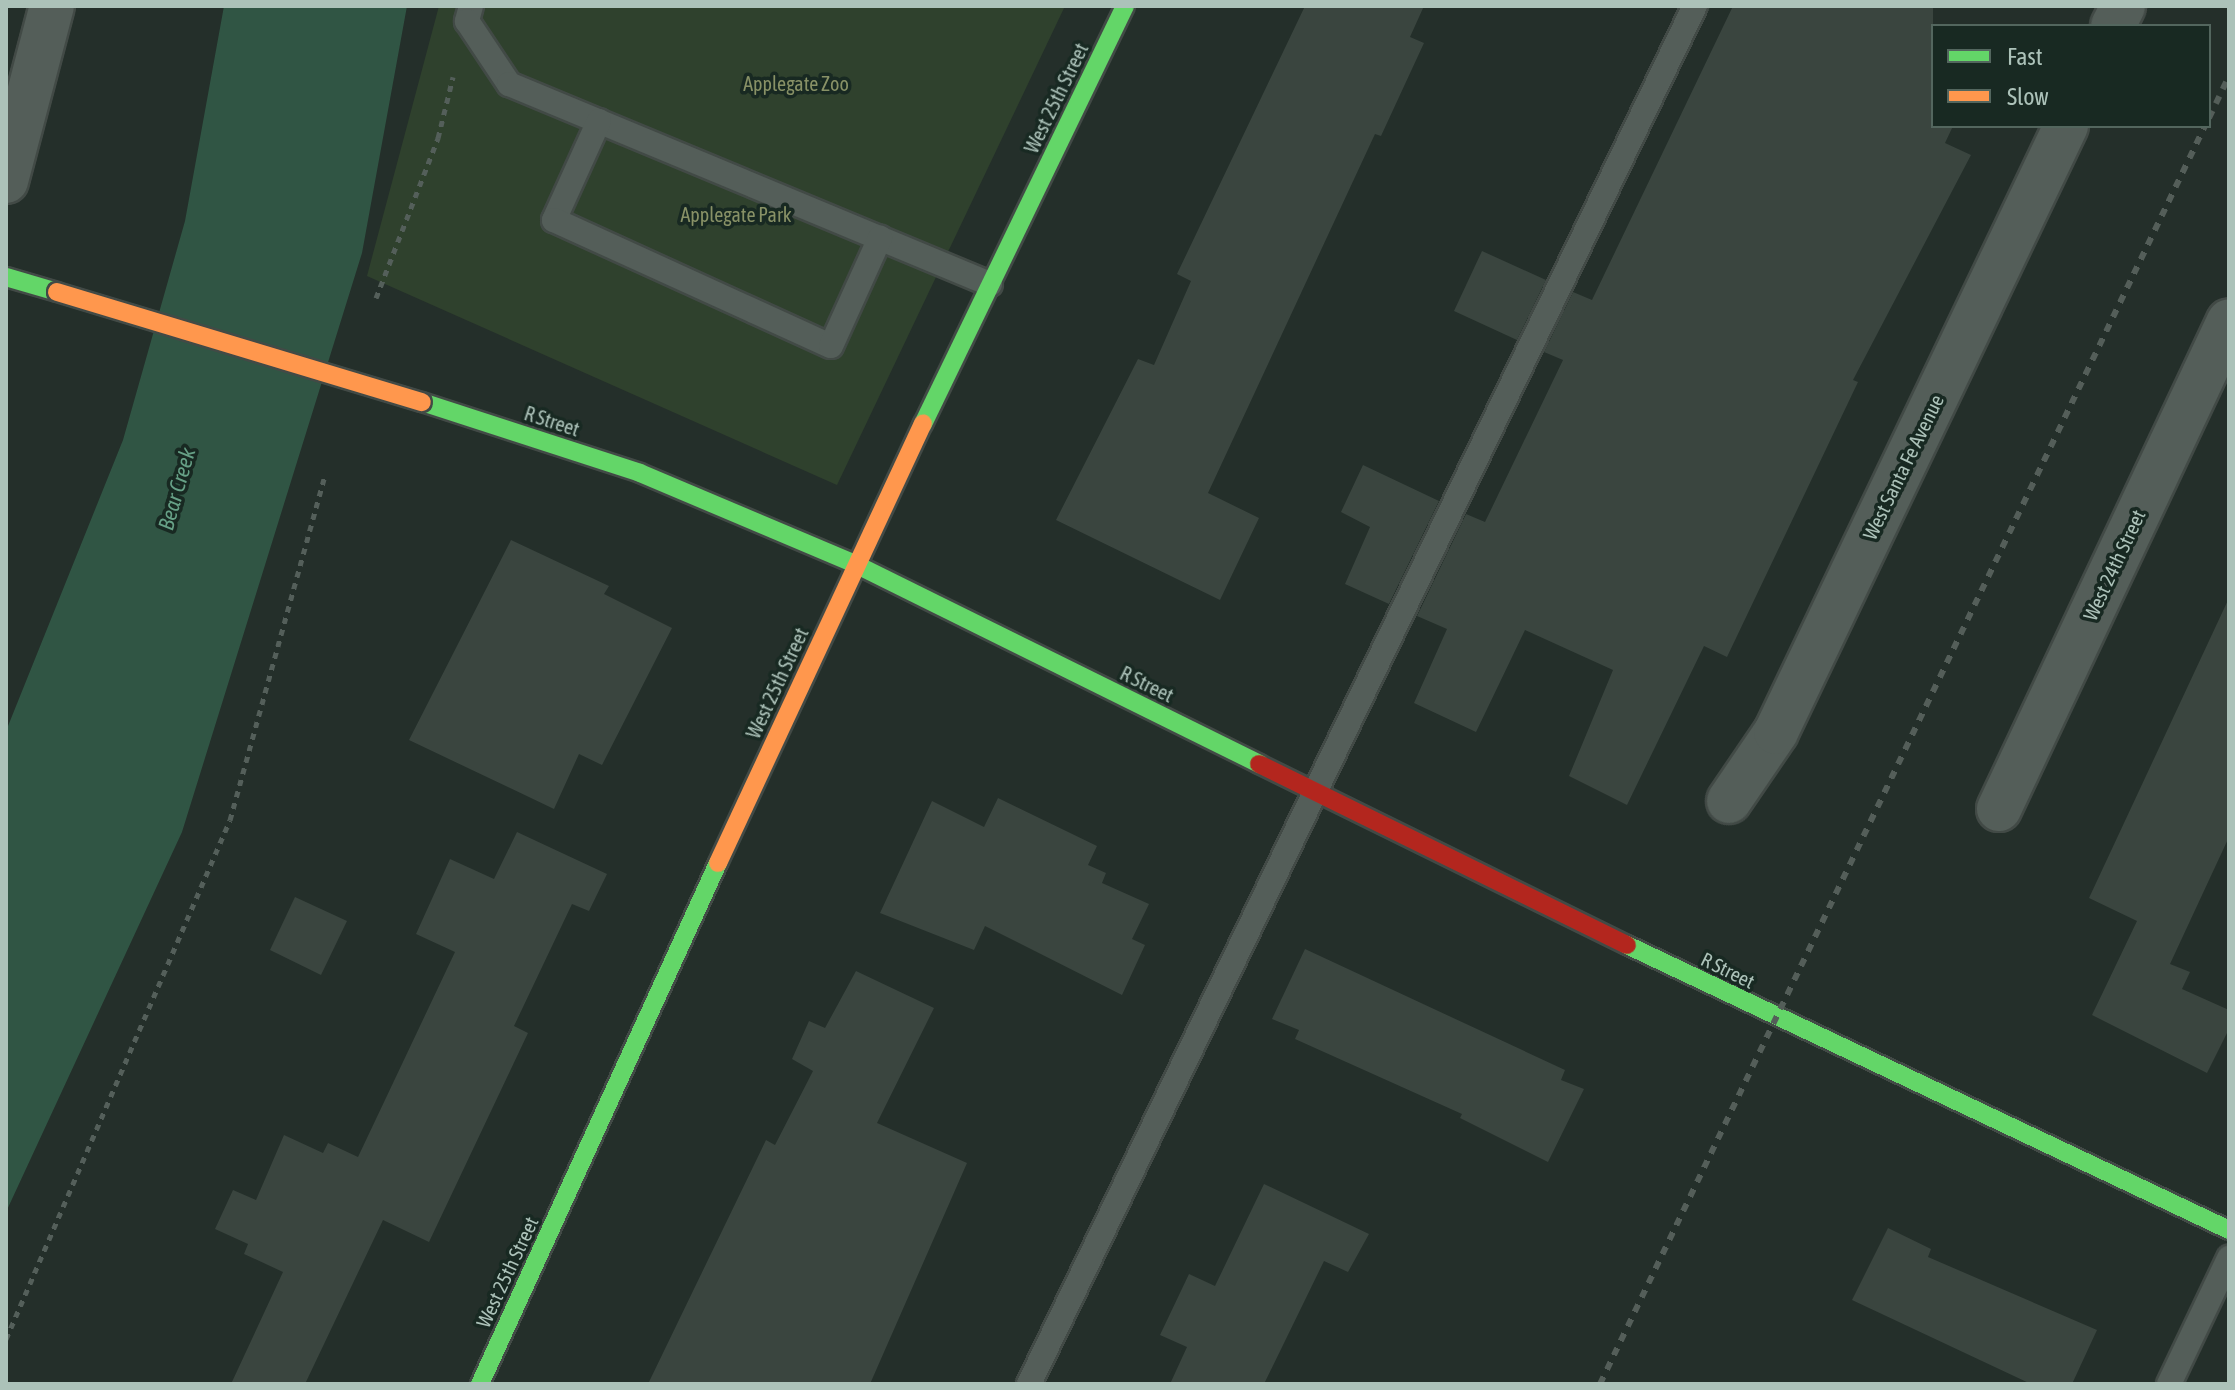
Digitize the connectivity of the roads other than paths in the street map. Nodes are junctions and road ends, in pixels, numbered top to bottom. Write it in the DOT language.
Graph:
graph roads {
  1 [pos="52,6"];
  2 [pos="1125,6"];
  3 [pos="1695,6"];
  4 [pos="2123,6"];
  5 [pos="469,14"];
  6 [pos="2114,24"];
  7 [pos="599,121"];
  8 [pos="2065,128"];
  9 [pos="6,181"];
  10 [pos="880,238"];
  11 [pos="6,277"];
  12 [pos="990,284"];
  13 [pos="2229,321"];
  14 [pos="855,564"];
  15 [pos="1316,793"];
  16 [pos="1729,801"];
  17 [pos="1999,809"];
  18 [pos="2229,1230"];
  19 [pos="2229,1258"];
  20 [pos="480,1384"];
  21 [pos="1029,1384"];
  22 [pos="2169,1384"];
  1 -- 9 [label="street"];
  2 -- 12 [label="street, West 25th Street"];
  3 -- 15 [label="lane"];
  4 -- 6 [label="street"];
  5 -- 7 [label="lane"];
  7 -- 10 [label="lane"];
  7 -- 10 [label="lane"];
  8 -- 16 [label="street, West Santa Fe Avenue"];
  10 -- 12 [label="lane"];
  11 -- 14 [label="street, R Street, bridge"];
  12 -- 14 [label="street, West 25th Street"];
  13 -- 17 [label="street, West 24th Street"];
  14 -- 15 [label="street, R Street"];
  14 -- 20 [label="street, West 25th Street"];
  15 -- 18 [label="street, R Street"];
  15 -- 21 [label="lane"];
  19 -- 22 [label="lane"];
}
